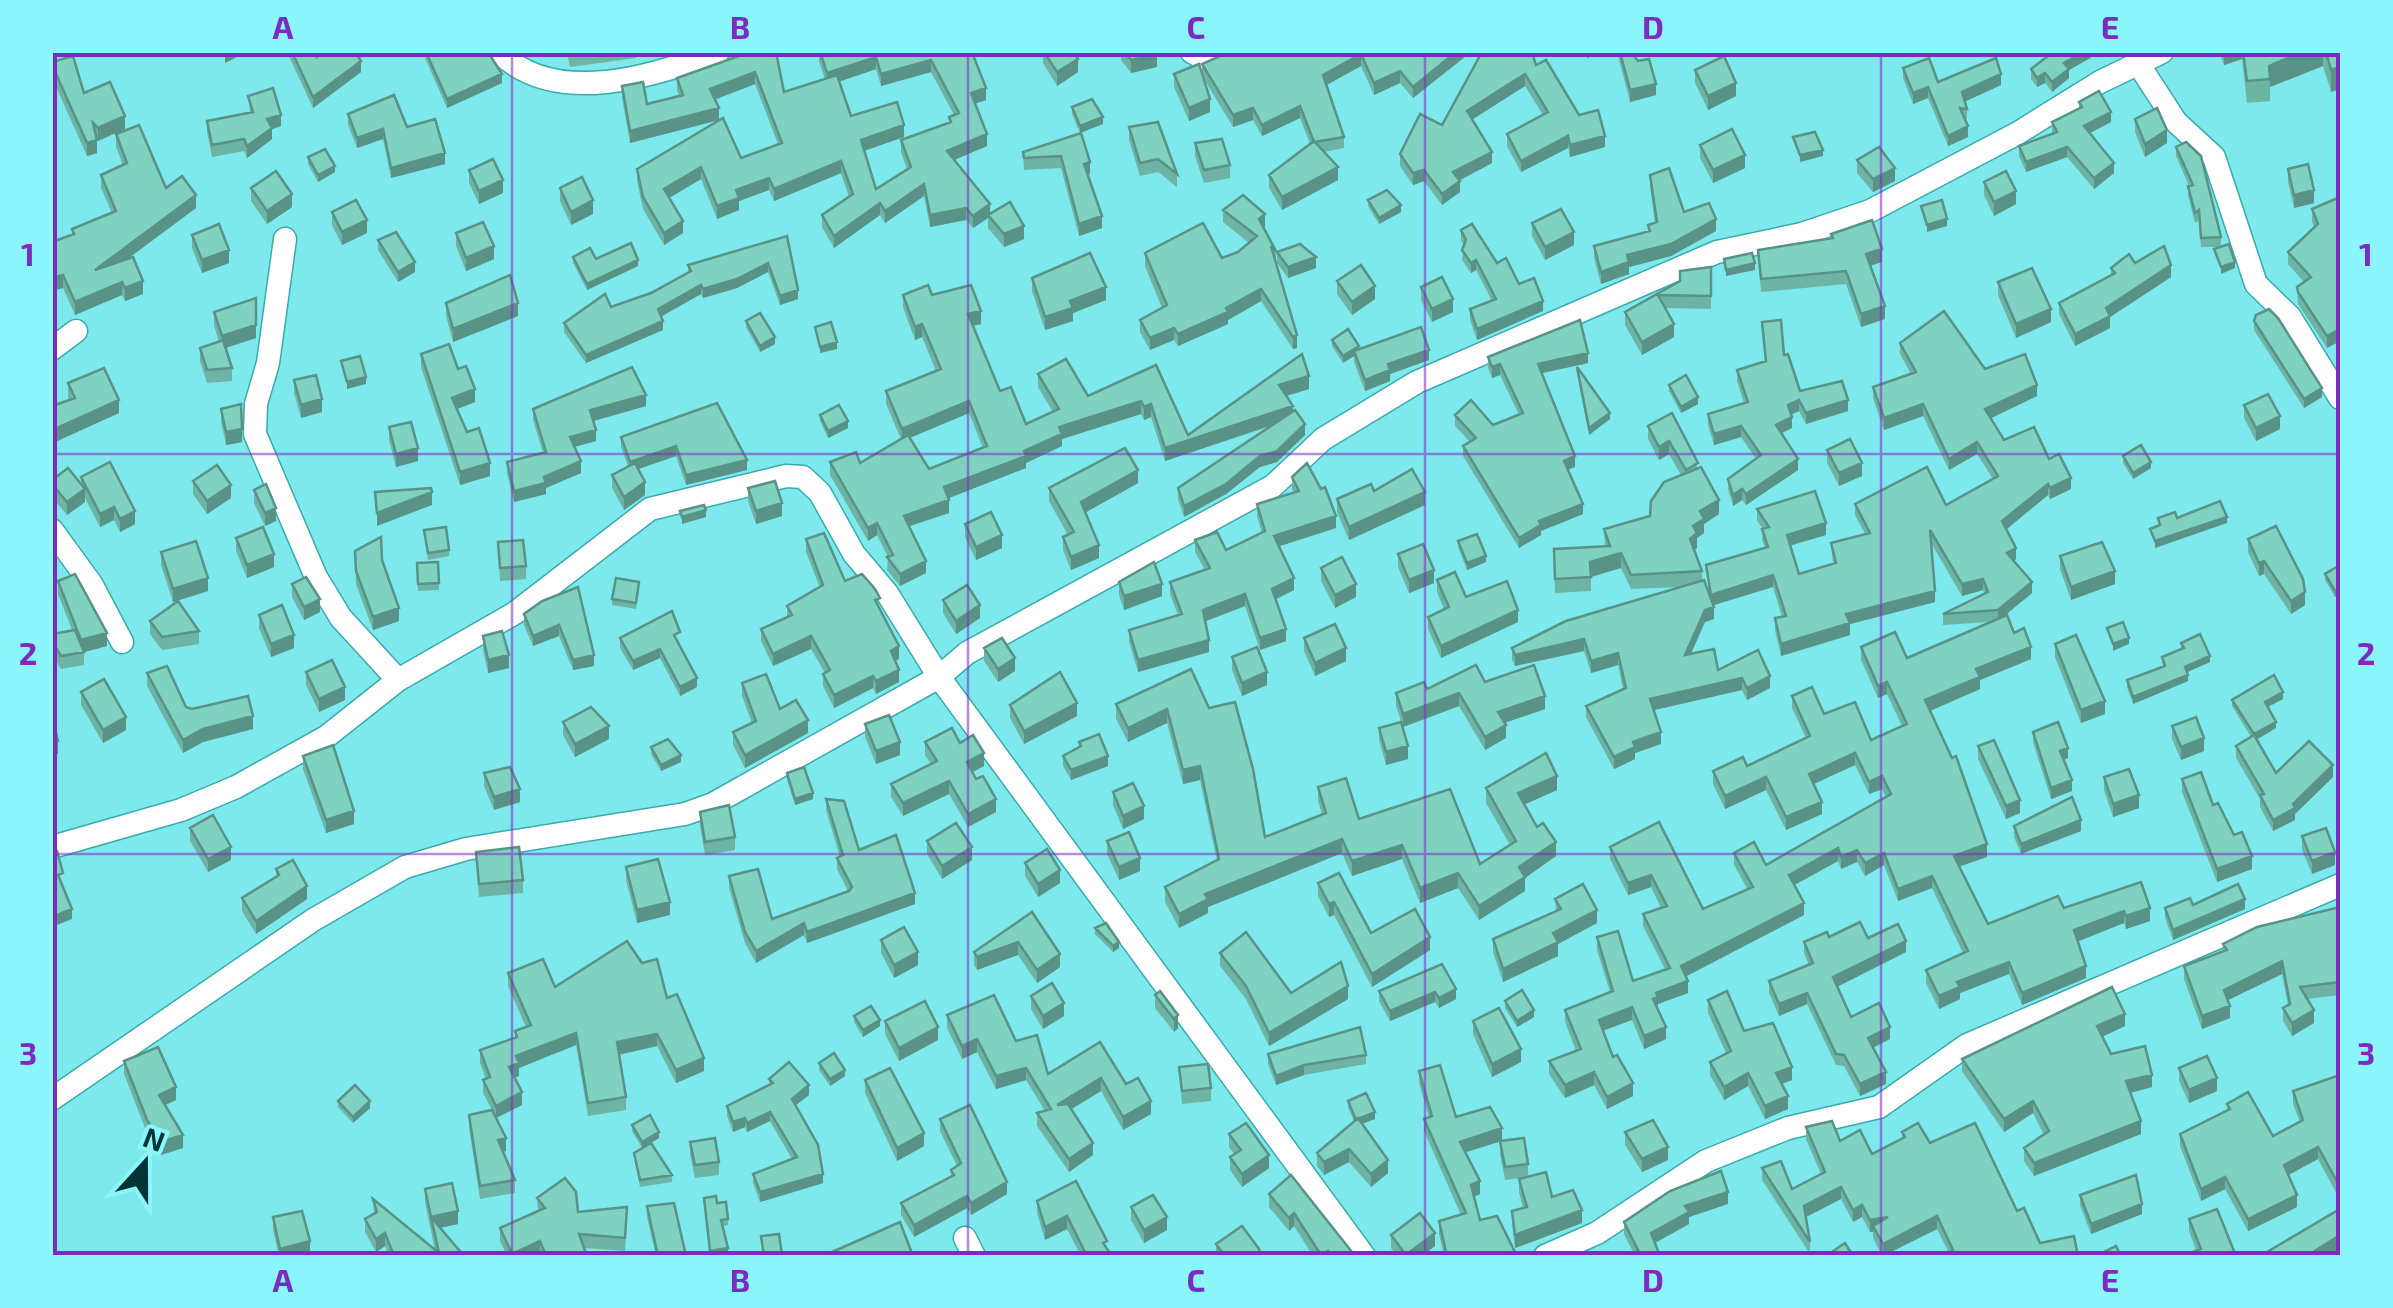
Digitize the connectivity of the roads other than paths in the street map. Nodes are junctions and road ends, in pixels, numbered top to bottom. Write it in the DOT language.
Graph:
graph roads {
  1 [pos="499,52"];
  2 [pos="718,52"];
  3 [pos="1192,52"];
  4 [pos="1222,52"];
  5 [pos="2162,52"];
  6 [pos="2139,65"];
  7 [pos="286,239"];
  8 [pos="76,331"];
  9 [pos="52,348"];
  10 [pos="2340,398"];
  11 [pos="52,530"];
  12 [pos="122,642"];
  13 [pos="939,678"];
  14 [pos="398,680"];
  15 [pos="52,847"];
  16 [pos="2340,885"];
  17 [pos="52,1099"];
  18 [pos="1364,1256"];
  19 [pos="1546,1256"];
  1 -- 2 [label="street"];
  3 -- 4 [label="street"];
  5 -- 6 [label="street"];
  6 -- 10 [label="street"];
  6 -- 13 [label="street"];
  7 -- 14 [label="street"];
  8 -- 9 [label="street"];
  11 -- 12 [label="street"];
  13 -- 14 [label="street"];
  13 -- 17 [label="street"];
  13 -- 18 [label="street"];
  14 -- 15 [label="street"];
  16 -- 19 [label="street"];
}
